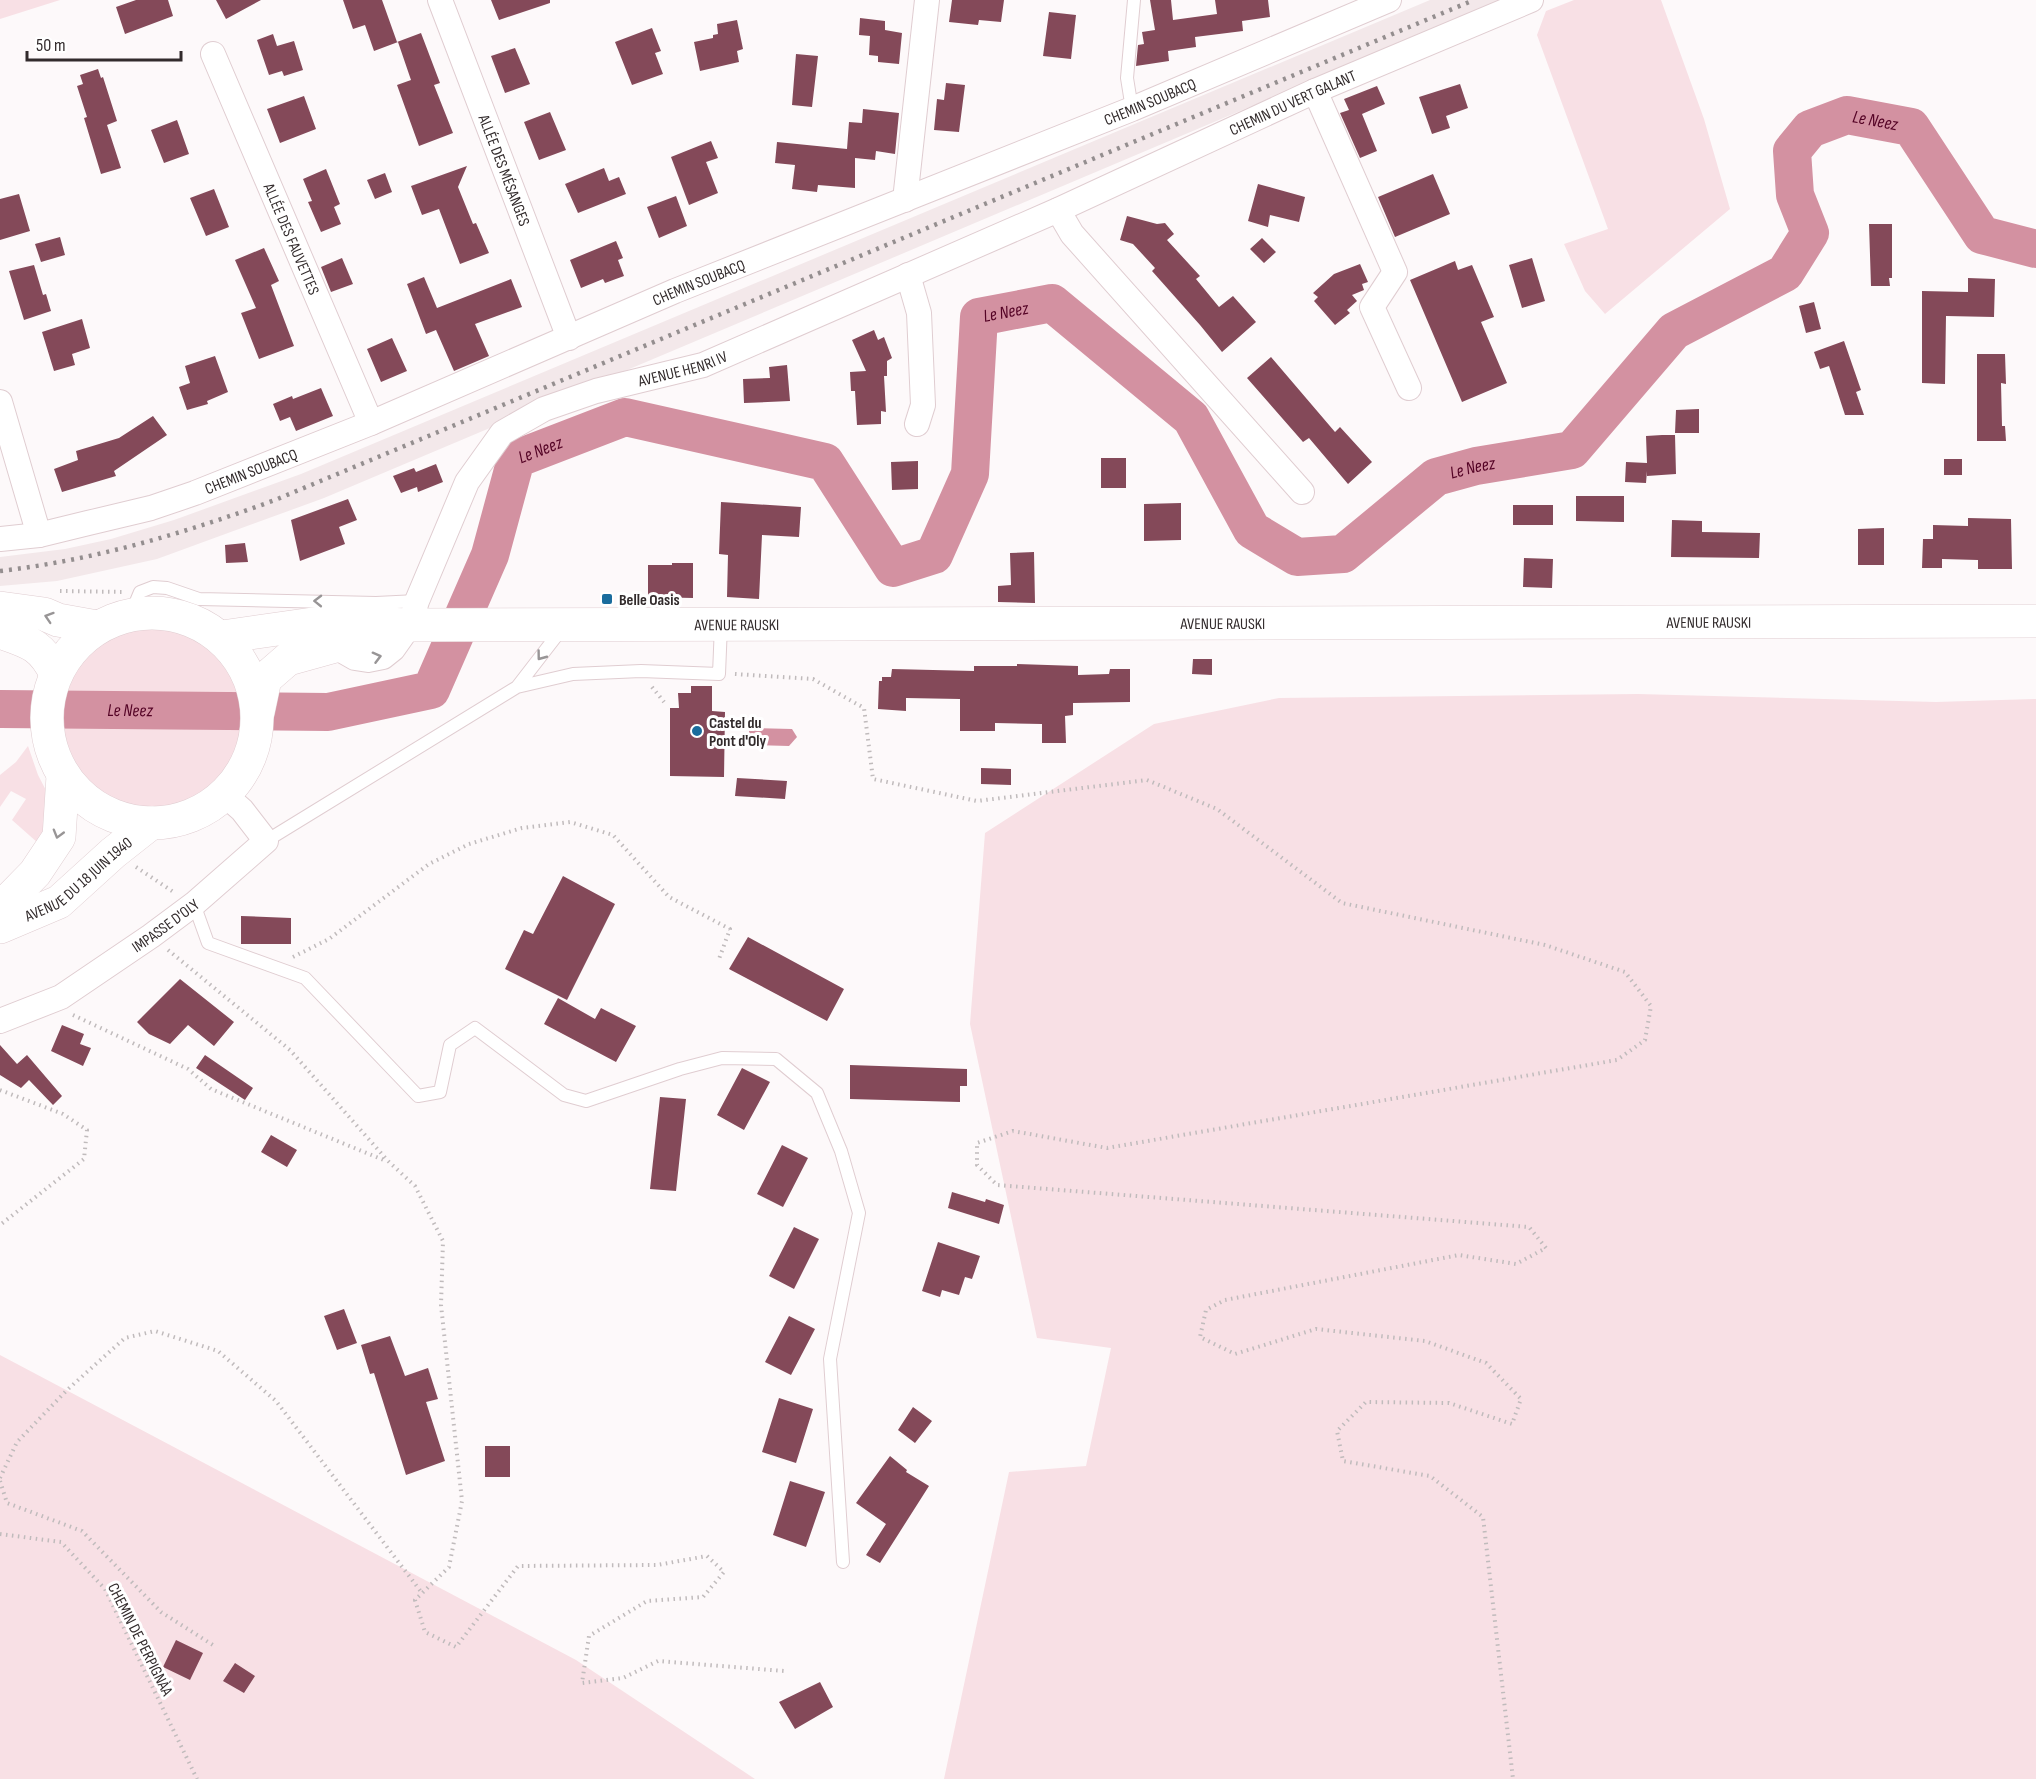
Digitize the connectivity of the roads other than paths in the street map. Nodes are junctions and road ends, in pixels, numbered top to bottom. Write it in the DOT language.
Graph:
graph roads {
  1 [pos="440,0"];
  2 [pos="927,0"];
  3 [pos="1134,0"];
  4 [pos="1531,0"];
  5 [pos="1385,1"];
  6 [pos="213,54"];
  7 [pos="1315,91"];
  8 [pos="1132,109"];
  9 [pos="905,200"];
  10 [pos="1058,210"];
  11 [pos="908,275"];
  12 [pos="569,338"];
  13 [pos="1409,388"];
  14 [pos="0,402"];
  15 [pos="371,423"];
  16 [pos="917,424"];
  17 [pos="1302,492"];
  18 [pos="39,535"];
  19 [pos="0,539"];
  20 [pos="376,603"];
  21 [pos="135,604"];
  22 [pos="0,608"];
  23 [pos="420,617"];
  24 [pos="2036,621"];
  25 [pos="566,624"];
  26 [pos="722,624"];
  27 [pos="97,627"];
  28 [pos="0,632"];
  29 [pos="229,644"];
  30 [pos="56,674"];
  31 [pos="518,687"];
  32 [pos="256,720"];
  33 [pos="57,762"];
  34 [pos="225,795"];
  35 [pos="151,823"];
  36 [pos="266,841"];
  37 [pos="194,904"];
  38 [pos="0,909"];
  39 [pos="0,927"];
  40 [pos="0,1021"];
  41 [pos="843,1562"];
  1 -- 12 [label="street, ALLÉE DES MÉSANGES"];
  2 -- 9 [label="street"];
  3 -- 8 [label="lane"];
  4 -- 7 [label="street, CHEMIN DU VERT GALANT"];
  5 -- 8 [label="street, CHEMIN SOUBACQ"];
  6 -- 15 [label="street, ALLÉE DES FAUVETTES"];
  7 -- 10 [label="street, CHEMIN DU VERT GALANT"];
  7 -- 13 [label="street"];
  8 -- 9 [label="street, CHEMIN SOUBACQ"];
  9 -- 12 [label="street, CHEMIN SOUBACQ"];
  10 -- 11 [label="street, AVENUE HENRI IV"];
  10 -- 17 [label="street"];
  11 -- 16 [label="street"];
  11 -- 23 [label="street, AVENUE HENRI IV"];
  12 -- 15 [label="street, CHEMIN SOUBACQ"];
  14 -- 18 [label="street"];
  15 -- 18 [label="street, CHEMIN SOUBACQ"];
  18 -- 19 [label="street, CHEMIN SOUBACQ"];
  20 -- 21 [label="lane, one-way"];
  20 -- 23 [label="lane"];
  20 -- 23 [label="lane"];
  21 -- 27 [label="main road"];
  21 -- 29 [label="main road"];
  27 -- 22 [label="main road, one-way"];
  23 -- 25 [label="main road, AVENUE RAUSKI"];
  23 -- 29 [label="main road, AVENUE RAUSKI"];
  32 -- 23 [label="main road, AVENUE RAUSKI, one-way"];
  24 -- 26 [label="main road, AVENUE RAUSKI"];
  25 -- 26 [label="main road, AVENUE RAUSKI"];
  25 -- 31 [label="lane, one-way"];
  26 -- 31 [label="lane"];
  27 -- 30 [label="main road"];
  28 -- 30 [label="main road"];
  29 -- 32 [label="main road"];
  30 -- 33 [label="main road"];
  31 -- 36 [label="lane"];
  32 -- 34 [label="main road"];
  33 -- 35 [label="main road"];
  33 -- 38 [label="main road, AVENUE DU 18 JUIN 1940, one-way"];
  34 -- 35 [label="main road"];
  34 -- 36 [label="street"];
  35 -- 39 [label="main road, AVENUE DU 18 JUIN 1940"];
  36 -- 37 [label="street, IMPASSE D'OLY"];
  37 -- 40 [label="street, IMPASSE D'OLY"];
  37 -- 41 [label="lane"];
}
